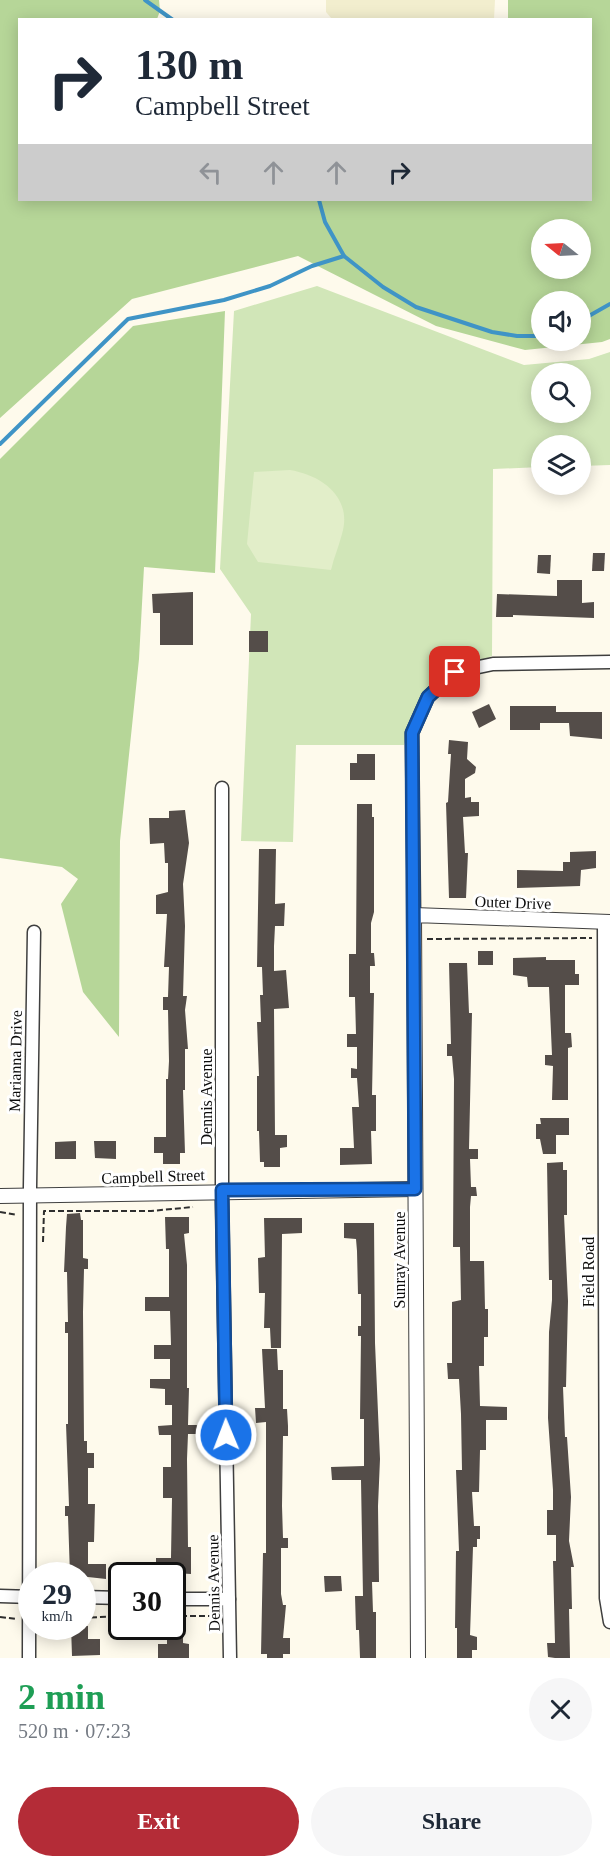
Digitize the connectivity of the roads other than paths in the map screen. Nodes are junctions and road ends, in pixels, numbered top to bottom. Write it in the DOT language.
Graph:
graph roads {
  1 [pos="610,662"];
  2 [pos="222,788"];
  3 [pos="414,915"];
  4 [pos="607,922"];
  5 [pos="34,932"];
  6 [pos="415,1189"];
  7 [pos="222,1190"];
  8 [pos="0,1196"];
  9 [pos="30,1196"];
  10 [pos="29,1562"];
  11 [pos="0,1596"];
  12 [pos="18,1597"];
  13 [pos="186,1599"];
  14 [pos="229,1599"];
  15 [pos="610,1622"];
  16 [pos="29,1640"];
  17 [pos="29,1658"];
  18 [pos="230,1658"];
  19 [pos="418,1658"];
  1 -- 3 [label="street, Sunray Avenue"];
  2 -- 7 [label="street, Dennis Avenue"];
  3 -- 4 [label="street, Outer Drive"];
  3 -- 6 [label="street, Sunray Avenue"];
  4 -- 15 [label="street, Field Road"];
  5 -- 9 [label="street, Marianna Drive"];
  6 -- 7 [label="street, Campbell Street"];
  6 -- 19 [label="street, Sunray Avenue"];
  7 -- 9 [label="street, Campbell Street"];
  7 -- 14 [label="street, Dennis Avenue"];
  8 -- 9 [label="street, Campbell Street"];
  9 -- 10 [label="street, Marianna Drive"];
  11 -- 12 [label="street"];
  13 -- 14 [label="street"];
  14 -- 18 [label="street, Dennis Avenue"];
  16 -- 17 [label="street, Marianna Drive"];
}
